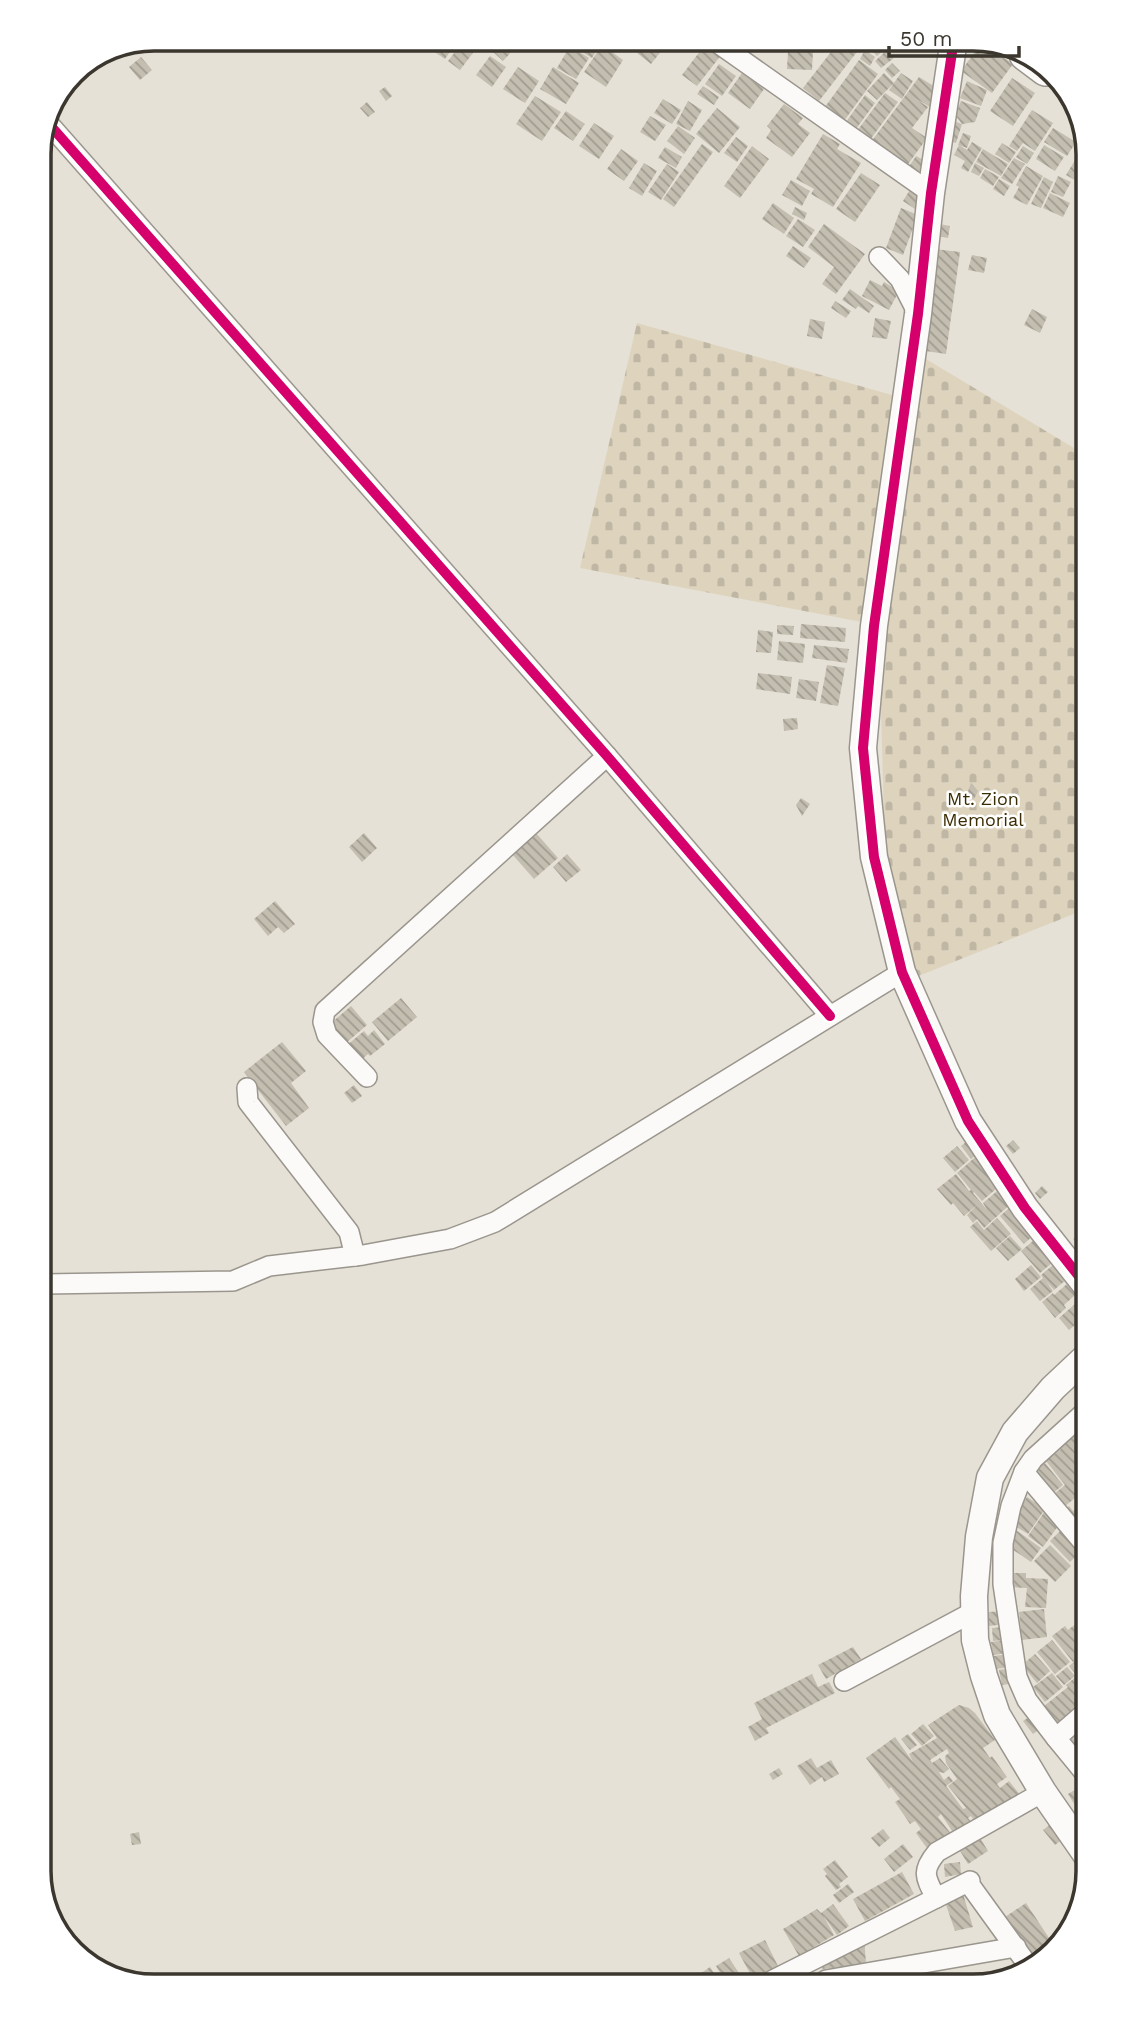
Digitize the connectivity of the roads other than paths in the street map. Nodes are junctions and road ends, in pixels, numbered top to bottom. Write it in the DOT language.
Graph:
graph roads {
  1 [pos="729,51"];
  2 [pos="952,51"];
  3 [pos="54,129"];
  4 [pos="931,193"];
  5 [pos="879,257"];
  6 [pos="918,314"];
  7 [pos="607,755"];
  8 [pos="902,972"];
  9 [pos="830,1016"];
  10 [pos="368,1077"];
  11 [pos="247,1088"];
  12 [pos="355,1256"];
  13 [pos="1076,1273"];
  14 [pos="51,1284"];
  15 [pos="1076,1366"];
  16 [pos="1076,1420"];
  17 [pos="1024,1472"];
  18 [pos="1076,1527"];
  19 [pos="975,1611"];
  20 [pos="844,1681"];
  21 [pos="1076,1721"];
  22 [pos="1056,1738"];
  23 [pos="1076,1762"];
  24 [pos="1042,1792"];
  25 [pos="1076,1840"];
  26 [pos="936,1898"];
  27 [pos="1016,1947"];
  28 [pos="1025,1961"];
  29 [pos="784,1974"];
  30 [pos="857,1974"];
  1 -- 4 [label="street"];
  2 -- 4 [label="street"];
  3 -- 7 [label="street"];
  4 -- 6 [label="street"];
  5 -- 6 [label="street"];
  6 -- 8 [label="street"];
  7 -- 9 [label="street"];
  7 -- 10 [label="street"];
  8 -- 9 [label="street"];
  8 -- 13 [label="street"];
  9 -- 12 [label="street"];
  11 -- 12 [label="street"];
  12 -- 14 [label="street"];
  15 -- 19 [label="street"];
  16 -- 17 [label="street"];
  17 -- 18 [label="street"];
  17 -- 22 [label="street"];
  19 -- 20 [label="street"];
  19 -- 24 [label="street"];
  21 -- 22 [label="street"];
  22 -- 23 [label="street"];
  24 -- 25 [label="street"];
  24 -- 26 [label="street"];
  26 -- 27 [label="street"];
  26 -- 29 [label="street"];
  27 -- 28 [label="street"];
  27 -- 30 [label="street"];
}
